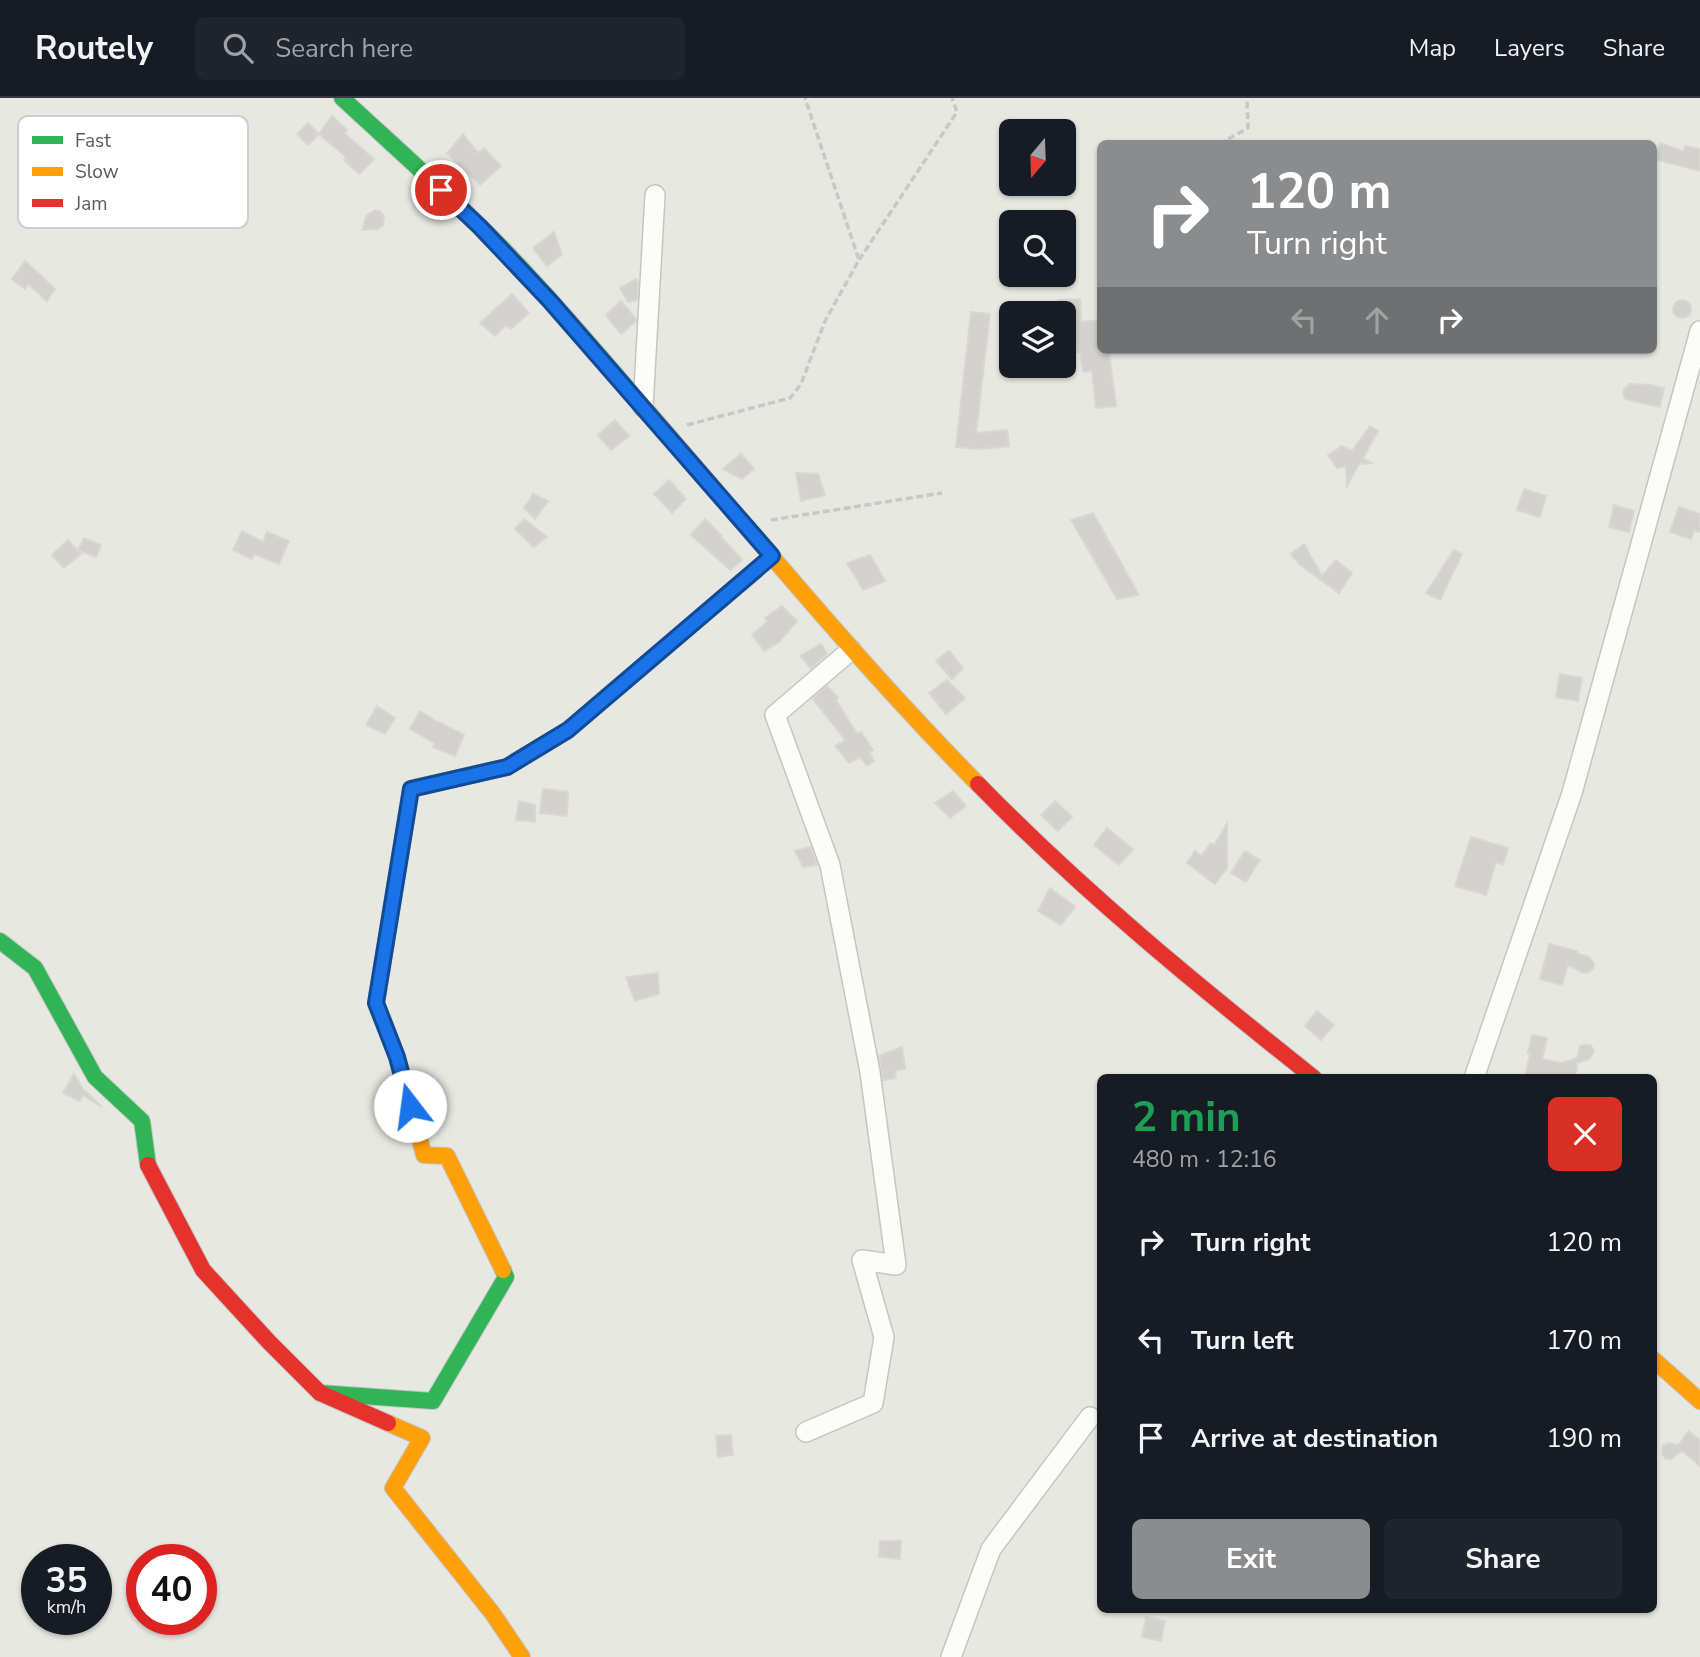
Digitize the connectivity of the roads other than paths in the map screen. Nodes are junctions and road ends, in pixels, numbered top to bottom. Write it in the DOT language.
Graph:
graph roads {
  1 [pos="342,98"];
  2 [pos="654,195"];
  3 [pos="1700,331"];
  4 [pos="643,407"];
  5 [pos="772,556"];
  6 [pos="851,650"];
  7 [pos="0,941"];
  8 [pos="1309,1074"];
  9 [pos="1475,1074"];
  10 [pos="1657,1363"];
  11 [pos="320,1393"];
  12 [pos="1700,1401"];
  13 [pos="1090,1417"];
  14 [pos="806,1432"];
  15 [pos="522,1657"];
  16 [pos="951,1657"];
  1 -- 4 [label="street"];
  2 -- 4 [label="street"];
  3 -- 9 [label="street"];
  4 -- 5 [label="street"];
  5 -- 6 [label="street"];
  5 -- 11 [label="street"];
  6 -- 8 [label="street"];
  6 -- 14 [label="street"];
  7 -- 11 [label="street"];
  10 -- 12 [label="street"];
  11 -- 15 [label="street"];
  13 -- 16 [label="street"];
}
